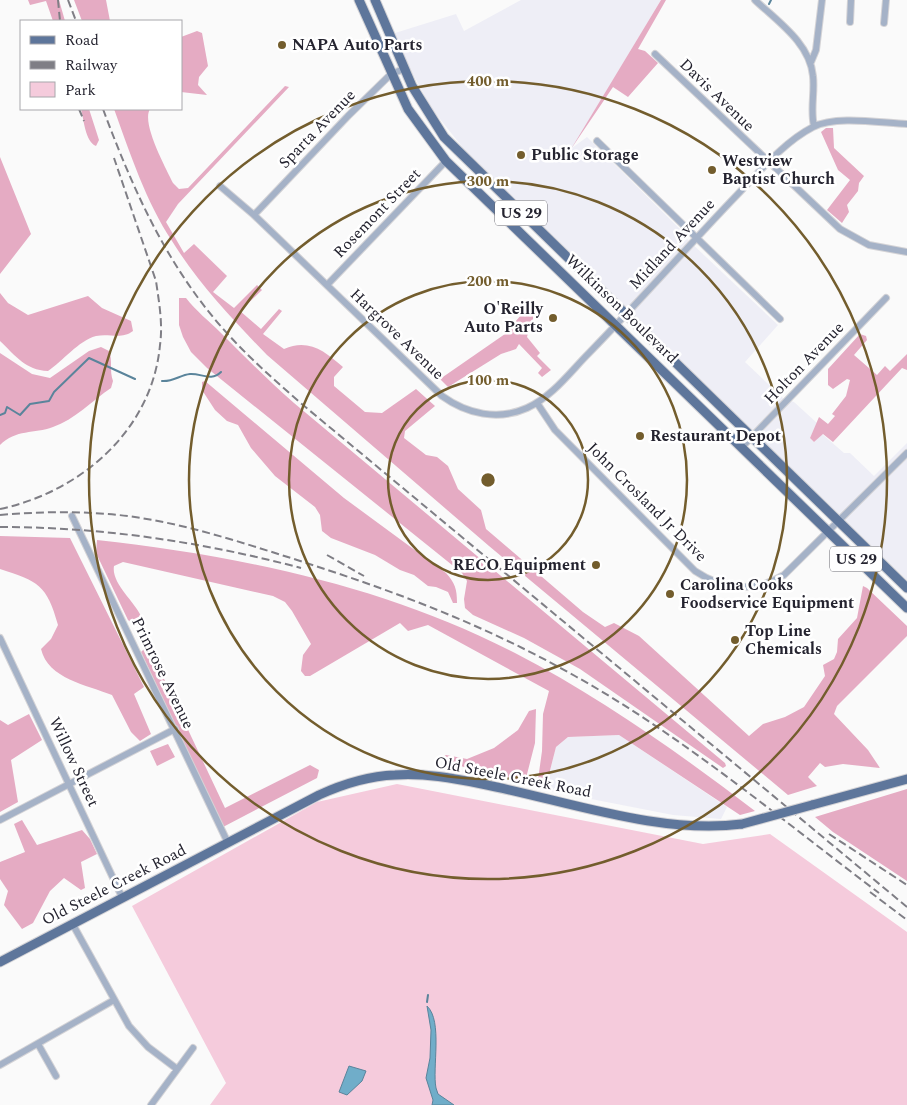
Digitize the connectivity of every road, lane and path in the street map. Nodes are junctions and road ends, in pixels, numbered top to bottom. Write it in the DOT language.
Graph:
graph roads {
  1 [pos="359,0"];
  2 [pos="375,0"];
  3 [pos="755,0"];
  4 [pos="822,0"];
  5 [pos="851,0"];
  6 [pos="886,0"];
  7 [pos="850,22"];
  8 [pos="884,23"];
  9 [pos="655,54"];
  10 [pos="811,62"];
  11 [pos="404,68"];
  12 [pos="391,74"];
  13 [pos="907,124"];
  14 [pos="814,126"];
  15 [pos="597,142"];
  16 [pos="446,160"];
  17 [pos="769,162"];
  18 [pos="220,186"];
  19 [pos="254,215"];
  20 [pos="696,238"];
  21 [pos="907,252"];
  22 [pos="327,285"];
  23 [pos="886,298"];
  24 [pos="627,313"];
  25 [pos="780,319"];
  26 [pos="617,324"];
  27 [pos="536,403"];
  28 [pos="752,436"];
  29 [pos="742,447"];
  30 [pos="907,453"];
  31 [pos="72,516"];
  32 [pos="839,522"];
  33 [pos="829,532"];
  34 [pos="907,588"];
  35 [pos="907,608"];
  36 [pos="0,638"];
  37 [pos="175,729"];
  38 [pos="907,779"];
  39 [pos="69,784"];
  40 [pos="0,820"];
  41 [pos="228,843"];
  42 [pos="122,897"];
  43 [pos="72,923"];
  44 [pos="0,962"];
  45 [pos="114,1000"];
  46 [pos="38,1044"];
  47 [pos="193,1048"];
  48 [pos="0,1065"];
  49 [pos="177,1069"];
  50 [pos="56,1076"];
  51 [pos="150,1105"];
  1 -- 12 [label="main road, Wilkinson Boulevard / US 29"];
  2 -- 11 [label="main road, Wilkinson Boulevard / US 29"];
  3 -- 10 [label="street"];
  4 -- 10 [label="street"];
  5 -- 7 [label="street"];
  6 -- 8 [label="street"];
  9 -- 17 [label="street, Davis Avenue"];
  10 -- 14 [label="street"];
  11 -- 12 [label="street, Sparta Avenue"];
  11 -- 24 [label="main road, Wilkinson Boulevard / US 29"];
  12 -- 16 [label="main road, Wilkinson Boulevard / US 29"];
  12 -- 19 [label="street, Sparta Avenue"];
  13 -- 14 [label="street, Midland Avenue"];
  14 -- 17 [label="street, Midland Avenue"];
  15 -- 20 [label="street"];
  16 -- 22 [label="street, Rosemont Street"];
  16 -- 26 [label="main road, Wilkinson Boulevard / US 29"];
  17 -- 20 [label="street, Midland Avenue"];
  17 -- 21 [label="street, Davis Avenue"];
  18 -- 19 [label="street, Hargrove Avenue"];
  19 -- 22 [label="street, Hargrove Avenue"];
  20 -- 24 [label="street, Midland Avenue"];
  20 -- 25 [label="street"];
  22 -- 27 [label="street, Hargrove Avenue"];
  23 -- 28 [label="street, Holton Avenue"];
  24 -- 26 [label="street, Midland Avenue"];
  24 -- 28 [label="main road, Wilkinson Boulevard / US 29"];
  26 -- 27 [label="street, Hargrove Avenue"];
  26 -- 29 [label="main road, Wilkinson Boulevard / US 29"];
  27 -- 33 [label="street, John Crosland Jr Drive"];
  28 -- 29 [label="street, Holton Avenue"];
  28 -- 32 [label="main road, Wilkinson Boulevard / US 29"];
  29 -- 33 [label="main road, Wilkinson Boulevard / US 29"];
  30 -- 32 [label="street, John Crosland Jr Drive"];
  31 -- 37 [label="street, Primrose Avenue"];
  32 -- 33 [label="street, John Crosland Jr Drive"];
  32 -- 34 [label="main road, Wilkinson Boulevard / US 29"];
  33 -- 35 [label="main road, Wilkinson Boulevard / US 29"];
  36 -- 39 [label="street, Willow Street"];
  37 -- 39 [label="street"];
  37 -- 41 [label="street, Primrose Avenue"];
  38 -- 41 [label="main road, Old Steele Creek Road, bridge"];
  39 -- 40 [label="street"];
  39 -- 42 [label="street, Willow Street"];
  41 -- 42 [label="main road, Old Steele Creek Road"];
  42 -- 43 [label="main road, Old Steele Creek Road"];
  43 -- 44 [label="main road, Old Steele Creek Road"];
  43 -- 45 [label="street"];
  45 -- 46 [label="street"];
  45 -- 49 [label="street"];
  46 -- 48 [label="street"];
  46 -- 50 [label="street"];
  47 -- 49 [label="street"];
  49 -- 51 [label="street"];
}
